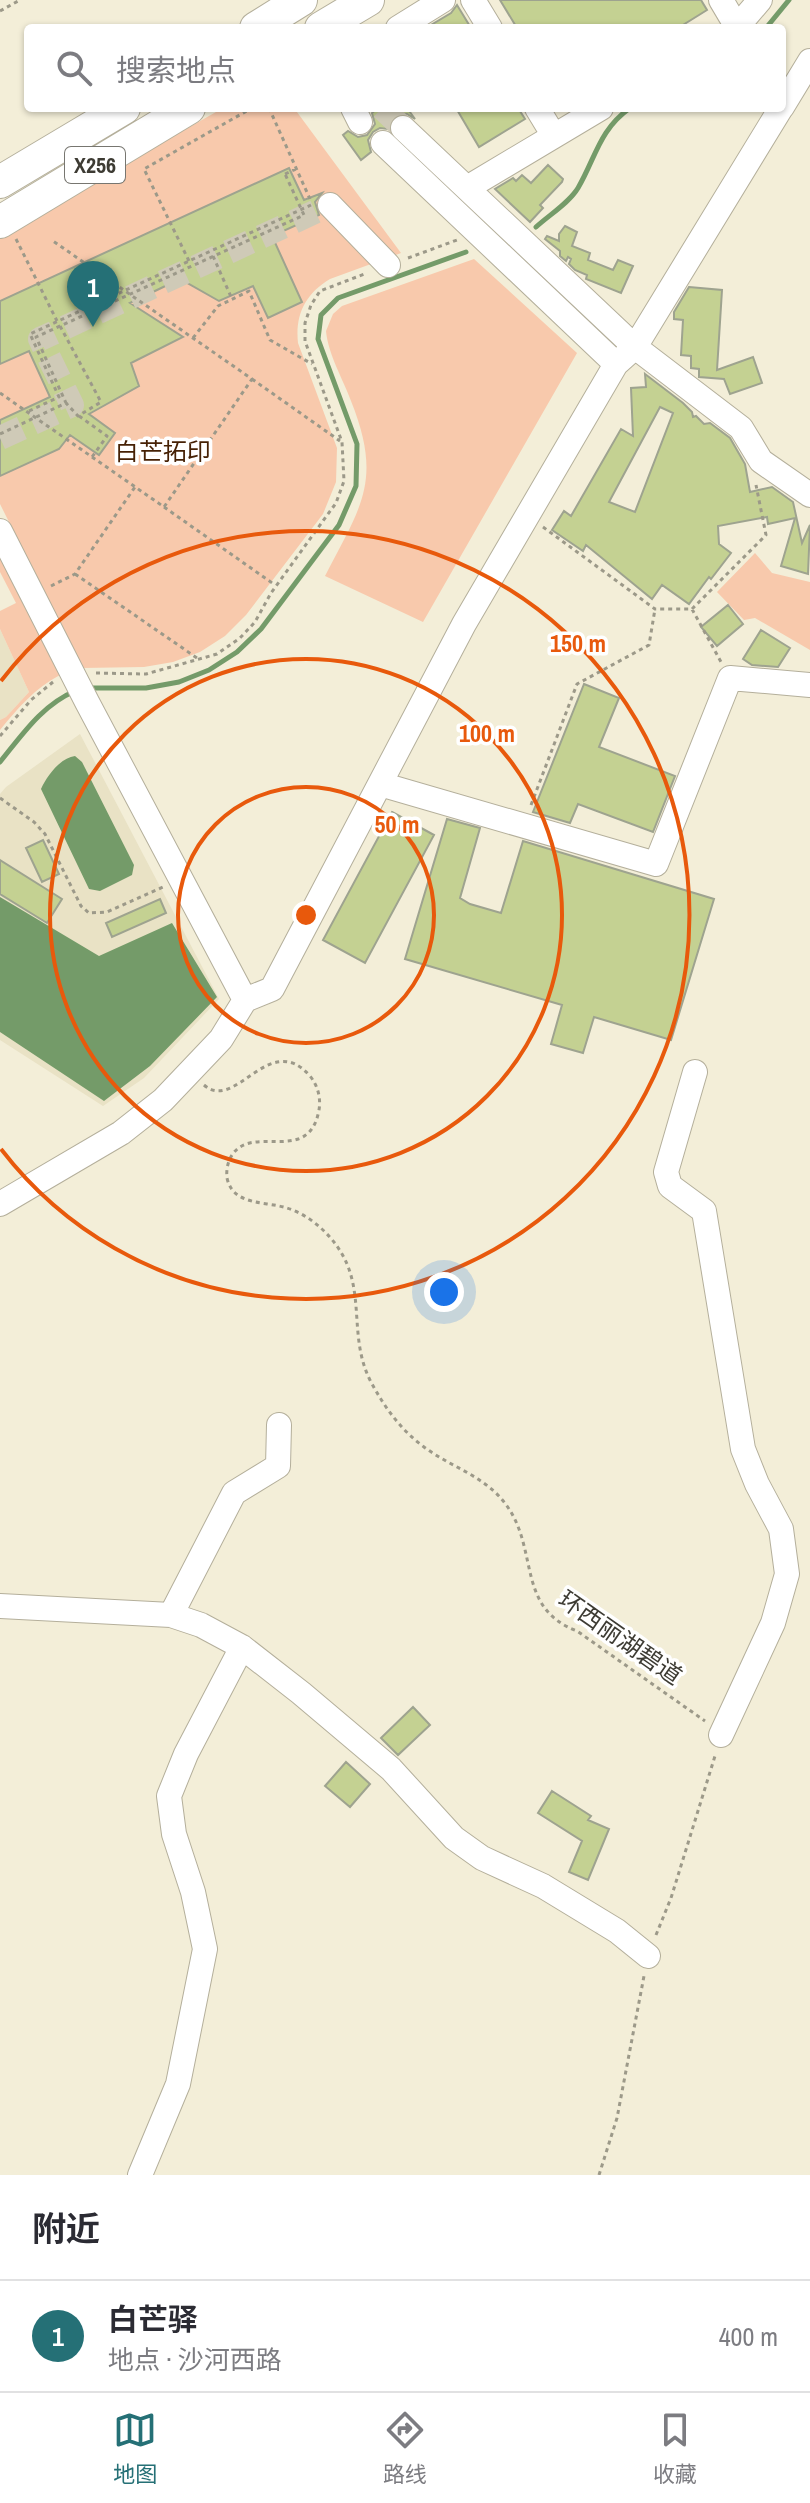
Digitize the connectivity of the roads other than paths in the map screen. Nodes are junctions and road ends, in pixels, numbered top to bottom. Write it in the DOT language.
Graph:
graph roads {
  1 [pos="368,0"];
  2 [pos="443,0"];
  3 [pos="473,0"];
  4 [pos="721,0"];
  5 [pos="760,0"];
  6 [pos="328,24"];
  7 [pos="404,24"];
  8 [pos="488,24"];
  9 [pos="734,24"];
  10 [pos="739,24"];
  11 [pos="810,61"];
  12 [pos="786,100"];
  13 [pos="117,112"];
  14 [pos="182,112"];
  15 [pos="539,112"];
  16 [pos="594,112"];
  17 [pos="779,112"];
  18 [pos="403,128"];
  19 [pos="554,136"];
  20 [pos="383,143"];
  21 [pos="0,182"];
  22 [pos="467,188"];
  23 [pos="330,205"];
  24 [pos="3,220"];
  25 [pos="388,265"];
  26 [pos="635,347"];
  27 [pos="616,364"];
  28 [pos="810,495"];
  29 [pos="0,531"];
  30 [pos="810,685"];
  31 [pos="380,784"];
  32 [pos="245,1000"];
  33 [pos="695,1072"];
  34 [pos="0,1204"];
  35 [pos="279,1425"];
  36 [pos="0,1606"];
  37 [pos="171,1615"];
  38 [pos="242,1647"];
  39 [pos="721,1735"];
  40 [pos="648,1956"];
  41 [pos="140,2175"];
  1 -- 6 [label="main road"];
  2 -- 7 [label="street"];
  3 -- 8 [label="street"];
  4 -- 9 [label="street"];
  5 -- 10 [label="street"];
  11 -- 12 [label="street"];
  13 -- 21 [label="main road, X256"];
  14 -- 24 [label="main road, X256"];
  15 -- 19 [label="street"];
  16 -- 19 [label="street"];
  17 -- 26 [label="street"];
  18 -- 22 [label="street"];
  19 -- 22 [label="street"];
  20 -- 27 [label="street"];
  22 -- 26 [label="street"];
  23 -- 25 [label="street"];
  26 -- 27 [label="street"];
  26 -- 28 [label="street"];
  27 -- 31 [label="street"];
  29 -- 32 [label="street"];
  30 -- 31 [label="street"];
  31 -- 32 [label="street"];
  32 -- 34 [label="street"];
  33 -- 39 [label="street"];
  35 -- 37 [label="street"];
  36 -- 37 [label="street"];
  37 -- 38 [label="street"];
  38 -- 40 [label="street"];
  38 -- 41 [label="street"];
}
